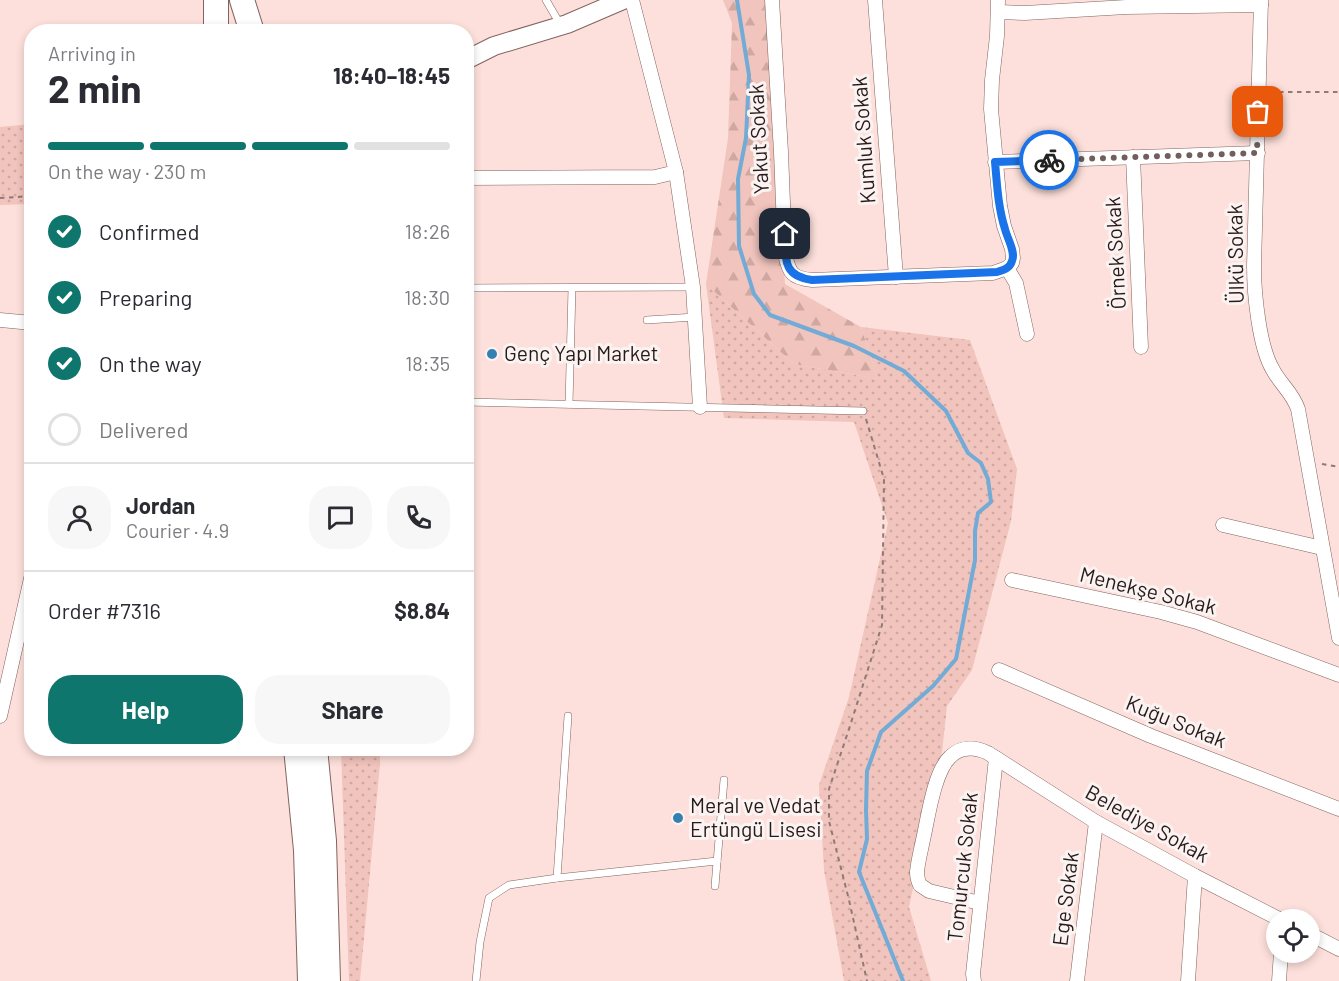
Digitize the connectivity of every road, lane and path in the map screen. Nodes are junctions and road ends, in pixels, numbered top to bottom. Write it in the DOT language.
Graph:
graph roads {
  1 [pos="216,0"];
  2 [pos="242,0"];
  3 [pos="546,0"];
  4 [pos="623,0"];
  5 [pos="632,0"];
  6 [pos="772,0"];
  7 [pos="875,0"];
  8 [pos="1261,3"];
  9 [pos="1126,4"];
  10 [pos="998,6"];
  11 [pos="216,24"];
  12 [pos="250,24"];
  13 [pos="561,26"];
  14 [pos="474,56"];
  15 [pos="1259,92"];
  16 [pos="1339,92"];
  17 [pos="1257,153"];
  18 [pos="1133,157"];
  19 [pos="995,162"];
  20 [pos="676,172"];
  21 [pos="474,178"];
  22 [pos="24,196"];
  23 [pos="0,198"];
  24 [pos="1007,268"];
  25 [pos="896,277"];
  26 [pos="693,287"];
  27 [pos="474,288"];
  28 [pos="572,288"];
  29 [pos="695,317"];
  30 [pos="0,320"];
  31 [pos="647,320"];
  32 [pos="24,322"];
  33 [pos="1028,334"];
  34 [pos="1141,347"];
  35 [pos="474,402"];
  36 [pos="569,404"];
  37 [pos="700,407"];
  38 [pos="863,411"];
  39 [pos="1307,461"];
  40 [pos="1339,467"];
  41 [pos="1223,525"];
  42 [pos="1322,548"];
  43 [pos="1012,580"];
  44 [pos="24,610"];
  45 [pos="1339,638"];
  46 [pos="999,670"];
  47 [pos="1339,675"];
  48 [pos="0,716"];
  49 [pos="568,716"];
  50 [pos="298,756"];
  51 [pos="316,756"];
  52 [pos="996,758"];
  53 [pos="724,780"];
  54 [pos="1339,809"];
  55 [pos="1096,822"];
  56 [pos="717,861"];
  57 [pos="1195,876"];
  58 [pos="557,878"];
  59 [pos="715,886"];
  60 [pos="980,903"];
  61 [pos="1266,912"];
  62 [pos="1320,939"];
  63 [pos="1339,949"];
  64 [pos="1280,963"];
  65 [pos="310,981"];
  66 [pos="328,981"];
  67 [pos="476,981"];
  68 [pos="867,981"];
  69 [pos="974,981"];
  70 [pos="1077,981"];
  71 [pos="1188,981"];
  72 [pos="1279,981"];
  1 -- 11 [label="highway"];
  2 -- 12 [label="highway"];
  3 -- 13 [label="lane"];
  4 -- 13 [label="street"];
  5 -- 20 [label="street"];
  6 -- 25 [label="street, Yakut Sokak"];
  7 -- 25 [label="street, Kumluk Sokak"];
  8 -- 9 [label="street"];
  8 -- 15 [label="street, Ülkü Sokak"];
  9 -- 10 [label="street"];
  10 -- 19 [label="street"];
  13 -- 14 [label="street"];
  15 -- 16 [label="path"];
  15 -- 17 [label="street, Ülkü Sokak"];
  17 -- 18 [label="street"];
  17 -- 39 [label="street, Ülkü Sokak"];
  18 -- 19 [label="street"];
  18 -- 34 [label="street, Örnek Sokak"];
  19 -- 24 [label="street"];
  20 -- 21 [label="street"];
  20 -- 26 [label="street"];
  22 -- 23 [label="path"];
  24 -- 25 [label="street"];
  24 -- 33 [label="street"];
  26 -- 28 [label="lane"];
  26 -- 29 [label="street"];
  27 -- 28 [label="lane"];
  28 -- 36 [label="lane"];
  29 -- 31 [label="lane"];
  29 -- 37 [label="street"];
  30 -- 32 [label="street"];
  35 -- 36 [label="lane"];
  36 -- 37 [label="lane"];
  37 -- 38 [label="lane"];
  38 -- 68 [label="path"];
  39 -- 40 [label="path"];
  39 -- 42 [label="street, Ülkü Sokak"];
  41 -- 42 [label="street"];
  42 -- 45 [label="street, Ülkü Sokak"];
  43 -- 47 [label="street, Menekşe Sokak"];
  44 -- 48 [label="street"];
  46 -- 54 [label="street, Kuğu Sokak"];
  49 -- 58 [label="lane"];
  50 -- 65 [label="highway"];
  51 -- 66 [label="highway"];
  52 -- 55 [label="street, Belediye Sokak"];
  52 -- 60 [label="street, Tomurcuk Sokak"];
  52 -- 60 [label="street, Belediye Sokak"];
  53 -- 56 [label="lane"];
  55 -- 57 [label="street, Belediye Sokak"];
  55 -- 70 [label="street, Ege Sokak"];
  56 -- 58 [label="lane"];
  56 -- 59 [label="lane"];
  57 -- 61 [label="street, Belediye Sokak"];
  57 -- 71 [label="street"];
  58 -- 67 [label="lane"];
  60 -- 69 [label="street, Tomurcuk Sokak"];
  62 -- 63 [label="street"];
  64 -- 72 [label="street"];
}
